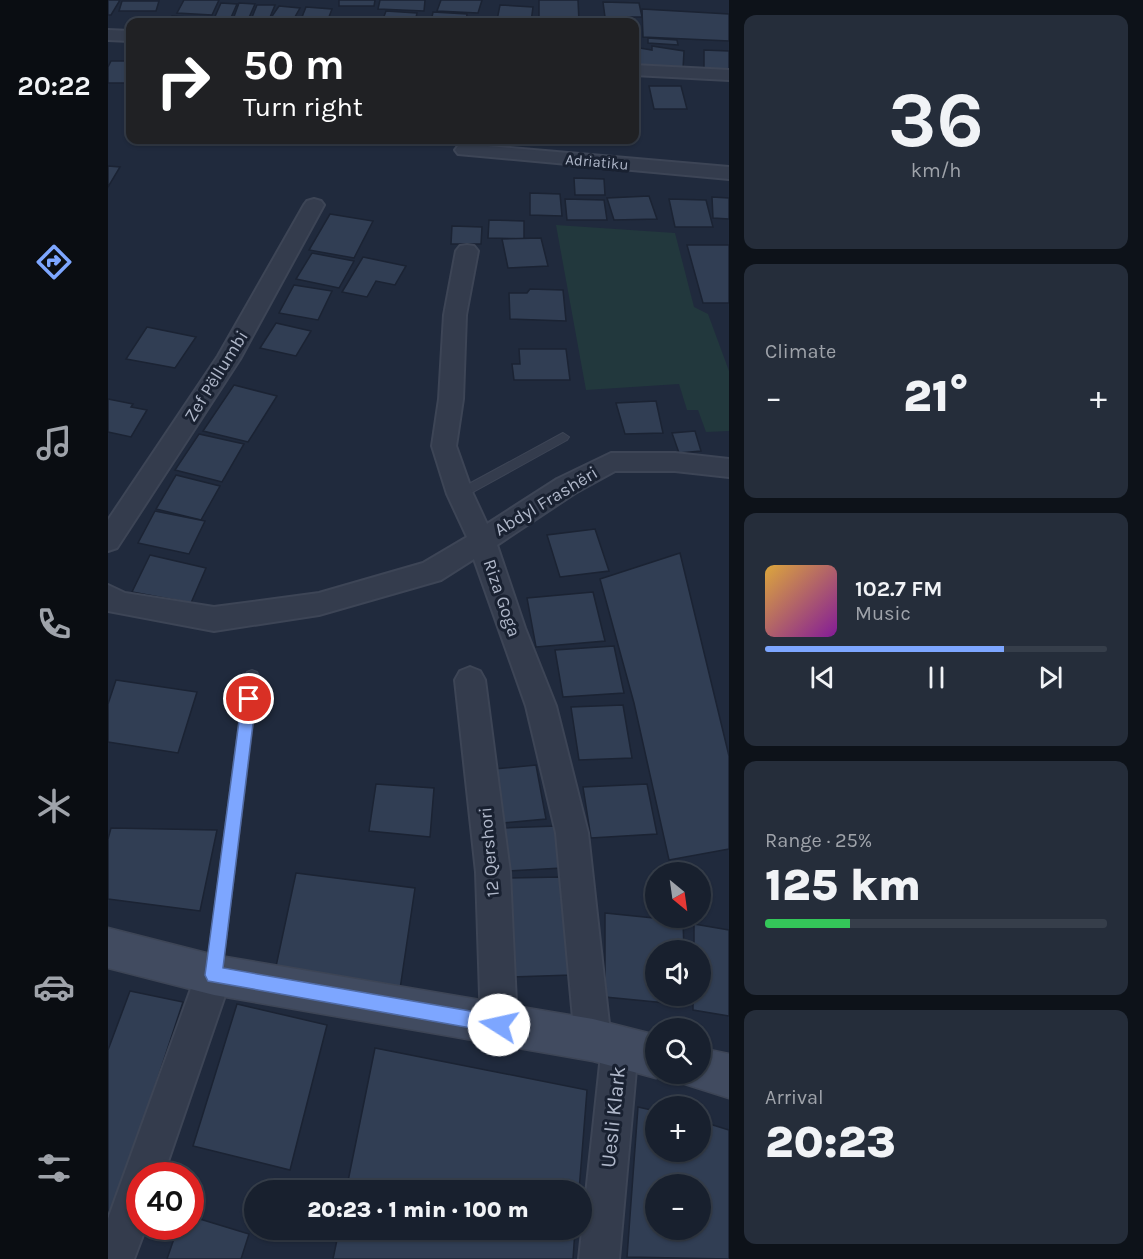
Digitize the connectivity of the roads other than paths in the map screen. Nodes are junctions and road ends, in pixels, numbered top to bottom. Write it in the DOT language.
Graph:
graph roads {
  1 [pos="108,35"];
  2 [pos="126,36"];
  3 [pos="639,70"];
  4 [pos="729,75"];
  5 [pos="465,150"];
  6 [pos="729,173"];
  7 [pos="314,205"];
  8 [pos="468,251"];
  9 [pos="563,436"];
  10 [pos="729,468"];
  11 [pos="460,494"];
  12 [pos="108,541"];
  13 [pos="483,541"];
  14 [pos="108,596"];
  15 [pos="252,676"];
  16 [pos="470,680"];
  17 [pos="108,948"];
  18 [pos="214,975"];
  19 [pos="499,1025"];
  20 [pos="623,1048"];
  21 [pos="711,1072"];
  22 [pos="729,1076"];
  23 [pos="148,1162"];
  24 [pos="126,1225"];
  25 [pos="114,1259"];
  26 [pos="599,1259"];
  1 -- 2 [label="street"];
  3 -- 4 [label="street"];
  5 -- 6 [label="street, Adriatiku"];
  7 -- 12 [label="street, Zef Pëllumbi"];
  8 -- 11 [label="street, Abdyl Frashëri"];
  9 -- 11 [label="lane"];
  10 -- 13 [label="street, Abdyl Frashëri"];
  11 -- 13 [label="street, Abdyl Frashëri"];
  13 -- 14 [label="street, Riza Goga"];
  13 -- 20 [label="street, Riza Goga"];
  15 -- 18 [label="lane"];
  16 -- 19 [label="street, 12 Qershori"];
  17 -- 18 [label="street"];
  18 -- 19 [label="street"];
  18 -- 23 [label="street"];
  19 -- 20 [label="street"];
  20 -- 26 [label="street, Uesli Klark"];
  21 -- 22 [label="street"];
  24 -- 25 [label="street"];
}
